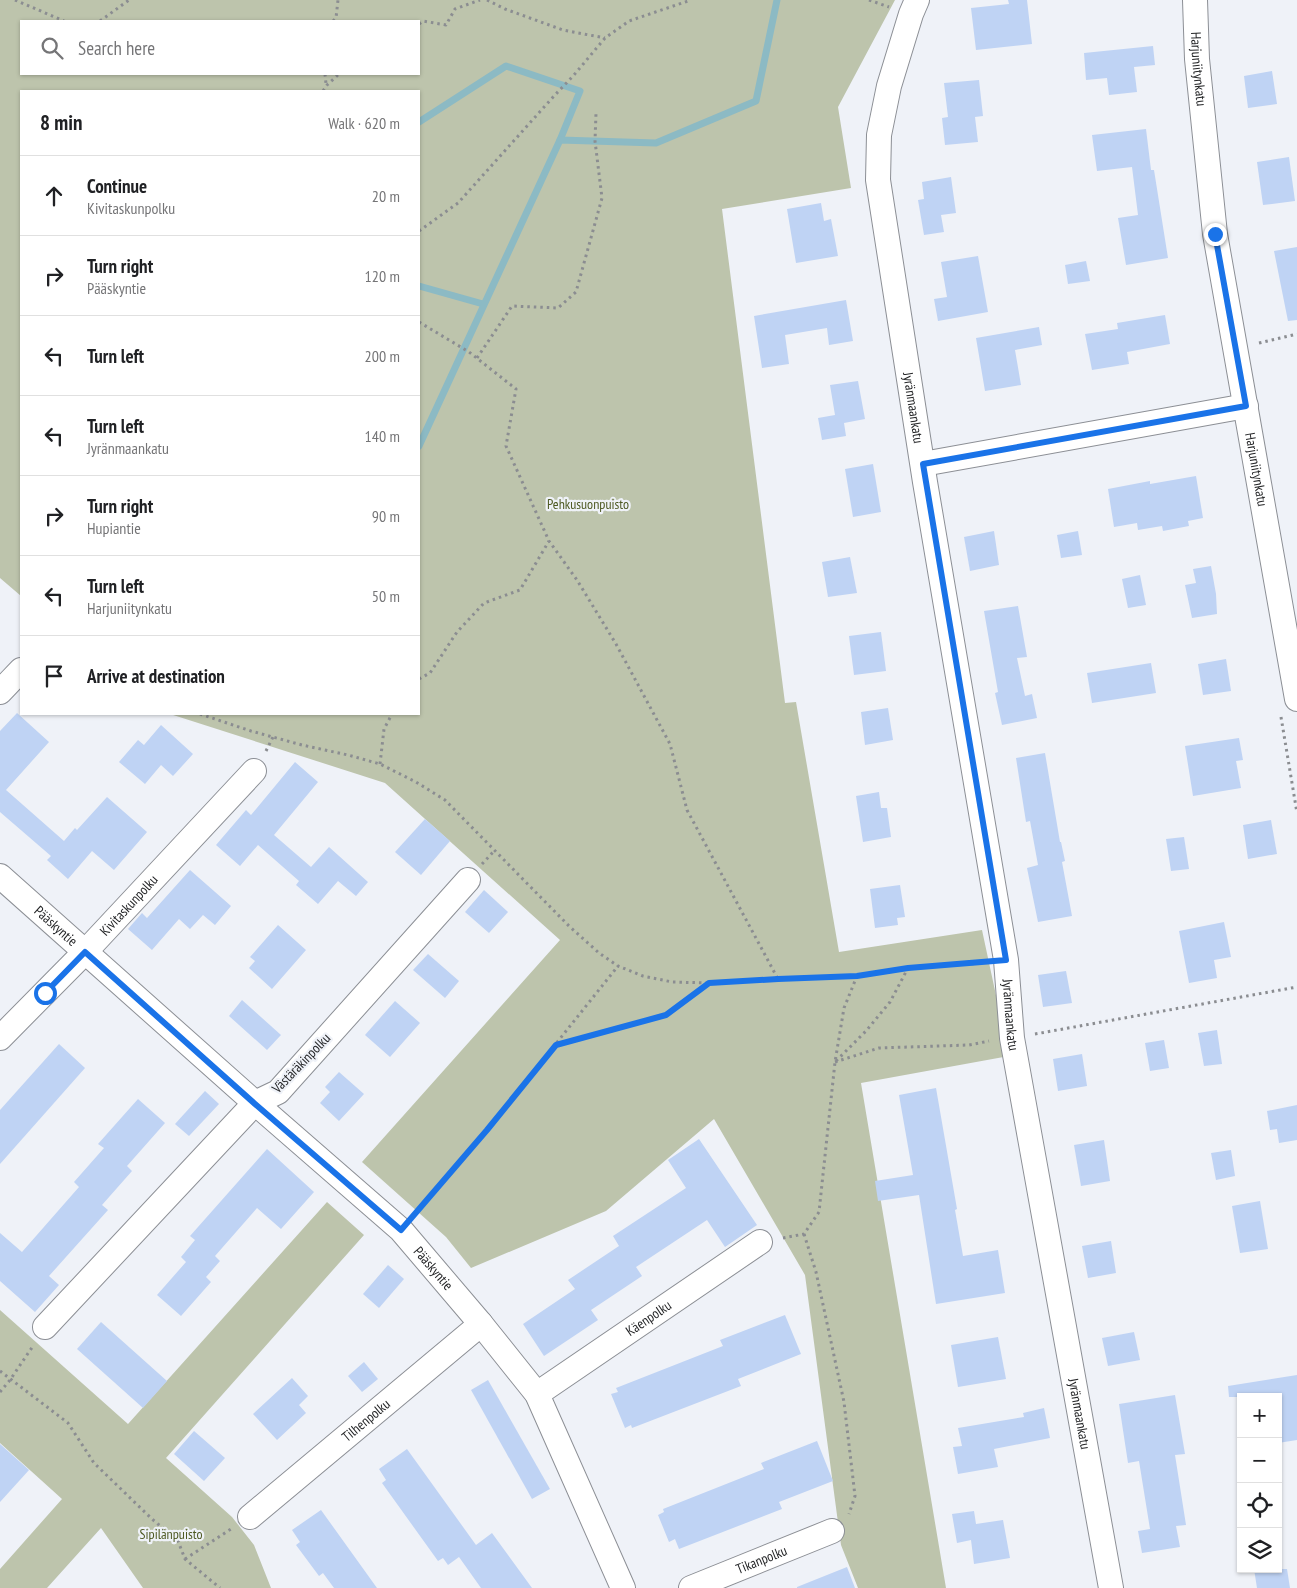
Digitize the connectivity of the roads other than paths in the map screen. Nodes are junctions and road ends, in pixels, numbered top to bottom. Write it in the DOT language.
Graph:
graph roads {
  1 [pos="917,0"];
  2 [pos="1196,0"];
  3 [pos="1246,406"];
  4 [pos="923,464"];
  5 [pos="20,671"];
  6 [pos="0,692"];
  7 [pos="1297,699"];
  8 [pos="254,771"];
  9 [pos="0,876"];
  10 [pos="468,880"];
  11 [pos="85,952"];
  12 [pos="0,1038"];
  13 [pos="255,1104"];
  14 [pos="760,1242"];
  15 [pos="481,1324"];
  16 [pos="45,1327"];
  17 [pos="537,1394"];
  18 [pos="250,1517"];
  19 [pos="832,1531"];
  20 [pos="623,1588"];
  21 [pos="691,1588"];
  22 [pos="1111,1588"];
  1 -- 4 [label="street, Jyränmaankatu"];
  2 -- 3 [label="street, Harjuniitynkatu"];
  3 -- 4 [label="street"];
  3 -- 7 [label="street, Harjuniitynkatu"];
  4 -- 22 [label="street, Jyränmaankatu"];
  5 -- 6 [label="street"];
  8 -- 11 [label="street, Kivitaskunpolku"];
  9 -- 11 [label="street, Pääskyntie"];
  10 -- 13 [label="street, Västäräkinpolku"];
  11 -- 12 [label="street, Kivitaskunpolku"];
  11 -- 13 [label="street, Pääskyntie"];
  13 -- 15 [label="street, Pääskyntie"];
  13 -- 16 [label="street, Västäräkinpolku"];
  14 -- 17 [label="street, Käenpolku"];
  15 -- 17 [label="street, Pääskyntie"];
  15 -- 18 [label="street, Tilhenpolku"];
  17 -- 20 [label="street, Pääskyntie"];
  19 -- 21 [label="street, Tikanpolku"];
}
